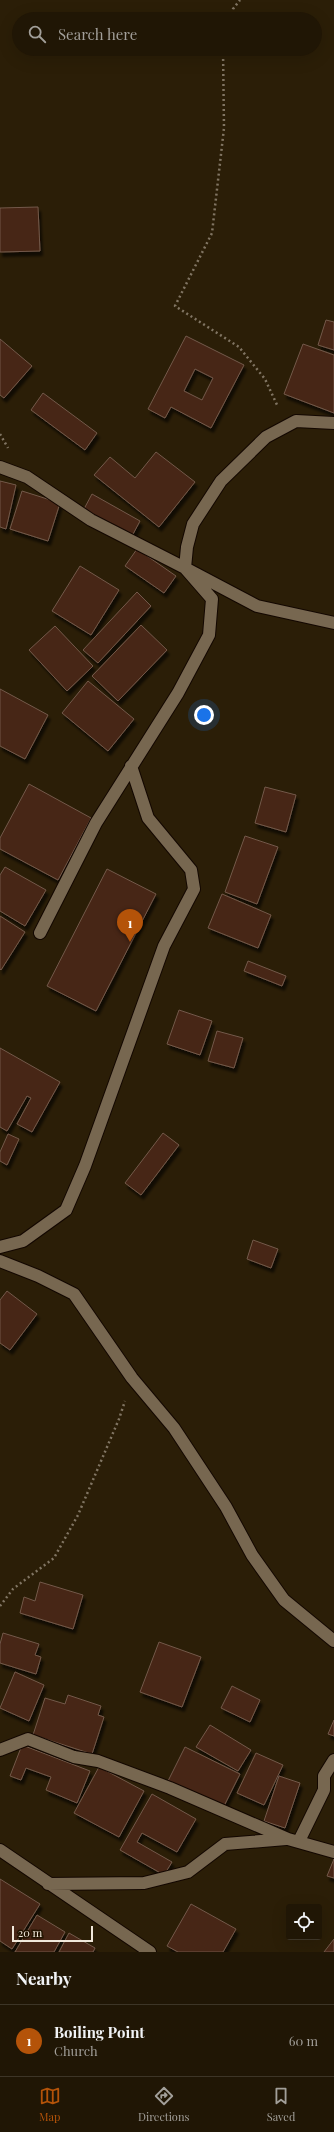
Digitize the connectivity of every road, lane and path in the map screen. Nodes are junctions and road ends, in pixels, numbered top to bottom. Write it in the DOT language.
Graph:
graph roads {
  1 [pos="240,0"];
  2 [pos="232,12"];
  3 [pos="223,56"];
  4 [pos="334,423"];
  5 [pos="287,426"];
  6 [pos="0,468"];
  7 [pos="185,568"];
  8 [pos="334,623"];
  9 [pos="131,766"];
  10 [pos="40,933"];
  11 [pos="0,1247"];
  12 [pos="0,1261"];
  13 [pos="132,1378"];
  14 [pos="0,1606"];
  15 [pos="334,1641"];
  16 [pos="0,1750"];
  17 [pos="334,1760"];
  18 [pos="294,1840"];
  19 [pos="334,1847"];
  20 [pos="0,1850"];
  21 [pos="334,1852"];
  22 [pos="48,1884"];
  23 [pos="150,1952"];
  1 -- 2 [label="path"];
  3 -- 5 [label="path"];
  4 -- 5 [label="street"];
  5 -- 7 [label="street"];
  6 -- 7 [label="street"];
  7 -- 8 [label="street"];
  7 -- 9 [label="street"];
  9 -- 10 [label="street"];
  9 -- 11 [label="street"];
  12 -- 13 [label="street"];
  13 -- 14 [label="path"];
  13 -- 15 [label="street"];
  16 -- 18 [label="street"];
  17 -- 18 [label="street"];
  18 -- 19 [label="street"];
  18 -- 21 [label="street"];
  18 -- 22 [label="street"];
  20 -- 22 [label="street"];
  22 -- 23 [label="street"];
}
